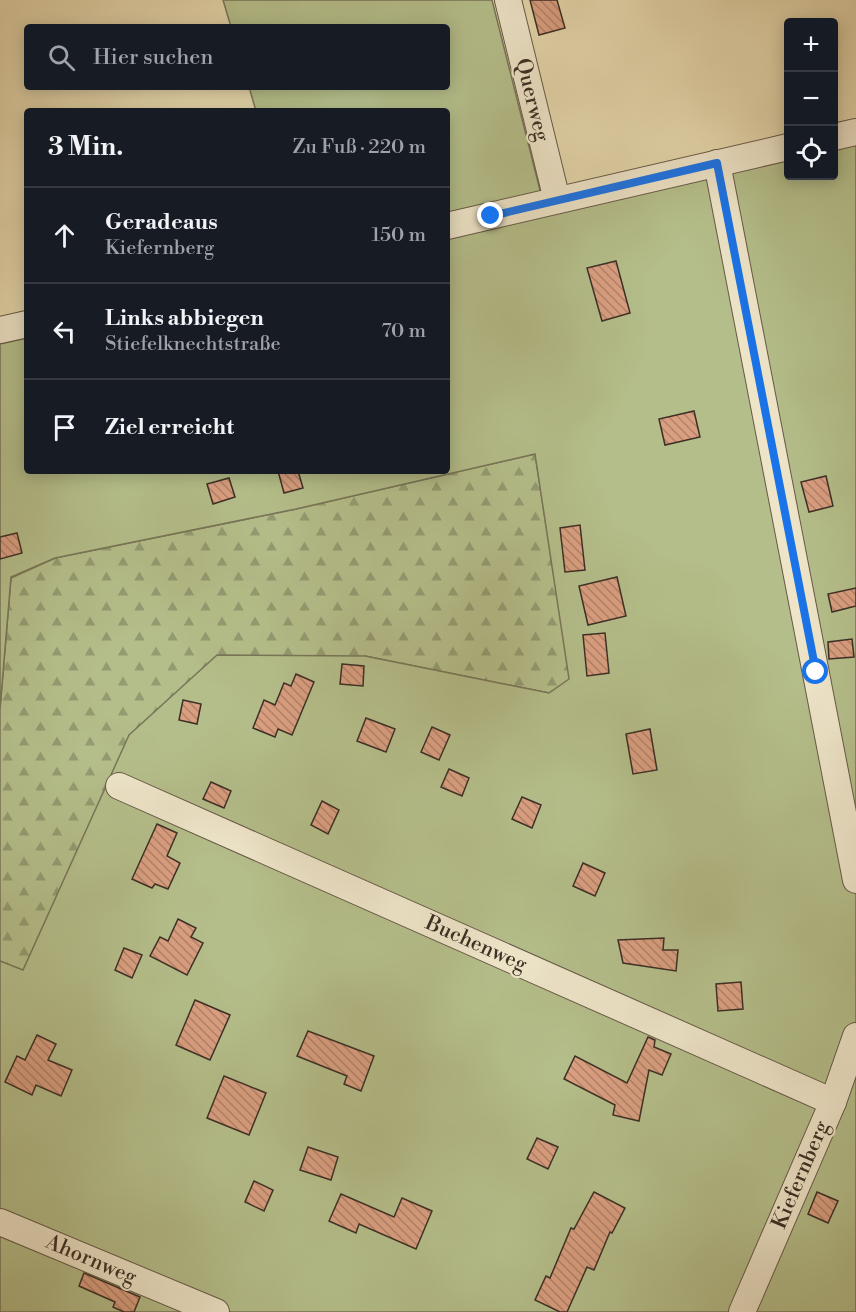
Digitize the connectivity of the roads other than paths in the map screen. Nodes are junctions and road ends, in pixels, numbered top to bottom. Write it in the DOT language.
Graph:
graph roads {
  1 [pos="508,0"];
  2 [pos="856,132"];
  3 [pos="838,136"];
  4 [pos="784,148"];
  5 [pos="717,163"];
  6 [pos="557,200"];
  7 [pos="450,225"];
  8 [pos="24,325"];
  9 [pos="0,330"];
  10 [pos="119,786"];
  11 [pos="856,879"];
  12 [pos="856,1036"];
  13 [pos="833,1102"];
  14 [pos="0,1222"];
  15 [pos="216,1312"];
  16 [pos="742,1312"];
  1 -- 6 [label="street, Querweg"];
  2 -- 3 [label="street"];
  4 -- 5 [label="street"];
  5 -- 6 [label="street"];
  5 -- 11 [label="street"];
  6 -- 7 [label="street"];
  8 -- 9 [label="street"];
  10 -- 13 [label="street, Buchenweg"];
  12 -- 13 [label="street, Kiefernberg"];
  13 -- 16 [label="street, Kiefernberg"];
  14 -- 15 [label="street, Ahornweg"];
}
